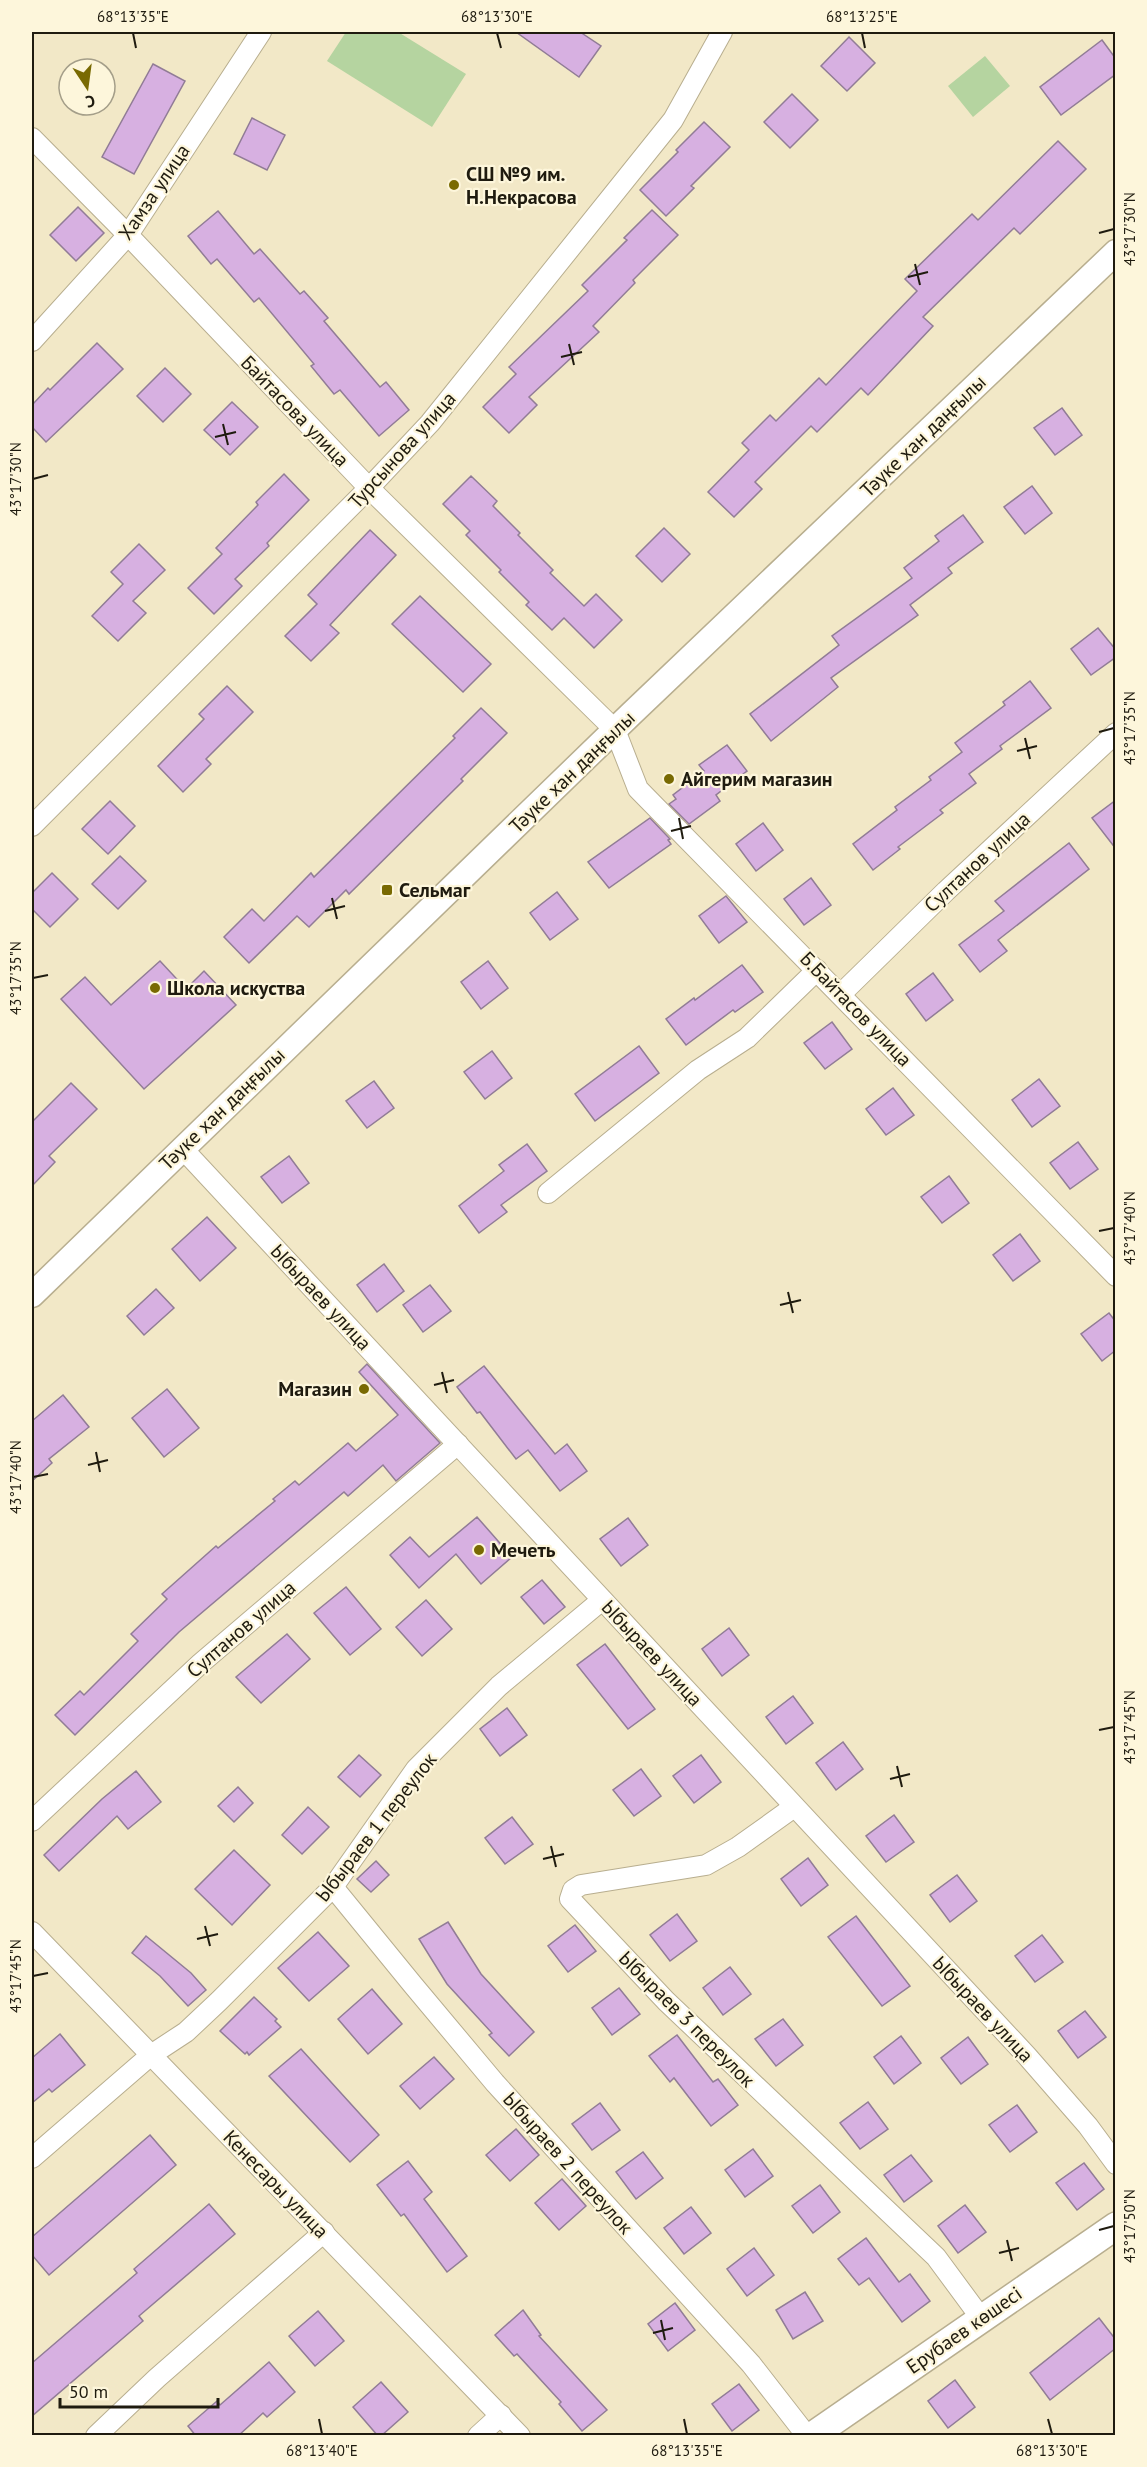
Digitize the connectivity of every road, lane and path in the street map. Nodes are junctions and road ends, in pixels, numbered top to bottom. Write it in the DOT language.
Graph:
graph roads {
  1 [pos="261,32"];
  2 [pos="722,32"];
  3 [pos="32,138"];
  4 [pos="128,235"];
  5 [pos="1116,252"];
  6 [pos="32,341"];
  7 [pos="369,488"];
  8 [pos="615,730"];
  9 [pos="1116,733"];
  10 [pos="32,826"];
  11 [pos="817,970"];
  12 [pos="841,994"];
  13 [pos="182,1148"];
  14 [pos="548,1192"];
  15 [pos="1116,1276"];
  16 [pos="32,1295"];
  17 [pos="458,1444"];
  18 [pos="602,1600"];
  19 [pos="794,1807"];
  20 [pos="32,1821"];
  21 [pos="333,1887"];
  22 [pos="32,1932"];
  23 [pos="151,2055"];
  24 [pos="32,2158"];
  25 [pos="1116,2164"];
  26 [pos="1116,2226"];
  27 [pos="324,2232"];
  28 [pos="981,2318"];
  29 [pos="501,2415"];
  30 [pos="96,2436"];
  31 [pos="478,2436"];
  32 [pos="520,2436"];
  33 [pos="807,2436"];
  34 [pos="812,2436"];
  1 -- 4 [label="street, Хамза улица"];
  2 -- 7 [label="street, Турсынова улица"];
  3 -- 4 [label="street, Байтасова улица"];
  4 -- 6 [label="street, Хамза улица"];
  4 -- 7 [label="street, Байтасова улица"];
  5 -- 8 [label="street, Тәуке хан даңғылы"];
  7 -- 8 [label="street, Байтасова улица"];
  7 -- 10 [label="street, Турсынова улица"];
  8 -- 11 [label="street, Б.Байтасов улица"];
  8 -- 13 [label="street, Тәуке хан даңғылы"];
  9 -- 12 [label="street, Султанов улица"];
  11 -- 12 [label="street, Б.Байтасов улица"];
  11 -- 14 [label="street"];
  12 -- 15 [label="street, Б.Байтасов улица"];
  13 -- 16 [label="street, Тәуке хан даңғылы"];
  13 -- 17 [label="street, Ыбыраев улица"];
  17 -- 18 [label="street, Ыбыраев улица"];
  17 -- 20 [label="street, Султанов улица"];
  18 -- 19 [label="street, Ыбыраев улица"];
  18 -- 21 [label="street, Ыбыраев 1 переулок"];
  19 -- 25 [label="street, Ыбыраев улица"];
  19 -- 28 [label="street, Ыбыраев 3 переулок"];
  21 -- 23 [label="street, Ыбыраев 1 переулок"];
  21 -- 33 [label="street, Ыбыраев 2 переулок"];
  22 -- 23 [label="street, Кенесары улица"];
  23 -- 24 [label="street, Ыбыраев 1 переулок"];
  23 -- 27 [label="street, Кенесары улица"];
  26 -- 28 [label="main road, Ерубаев көшесі"];
  27 -- 29 [label="street, Кенесары улица"];
  27 -- 30 [label="street"];
  28 -- 34 [label="main road, Ерубаев көшесі"];
  29 -- 31 [label="street"];
  29 -- 32 [label="street, Кенесары улица"];
}
